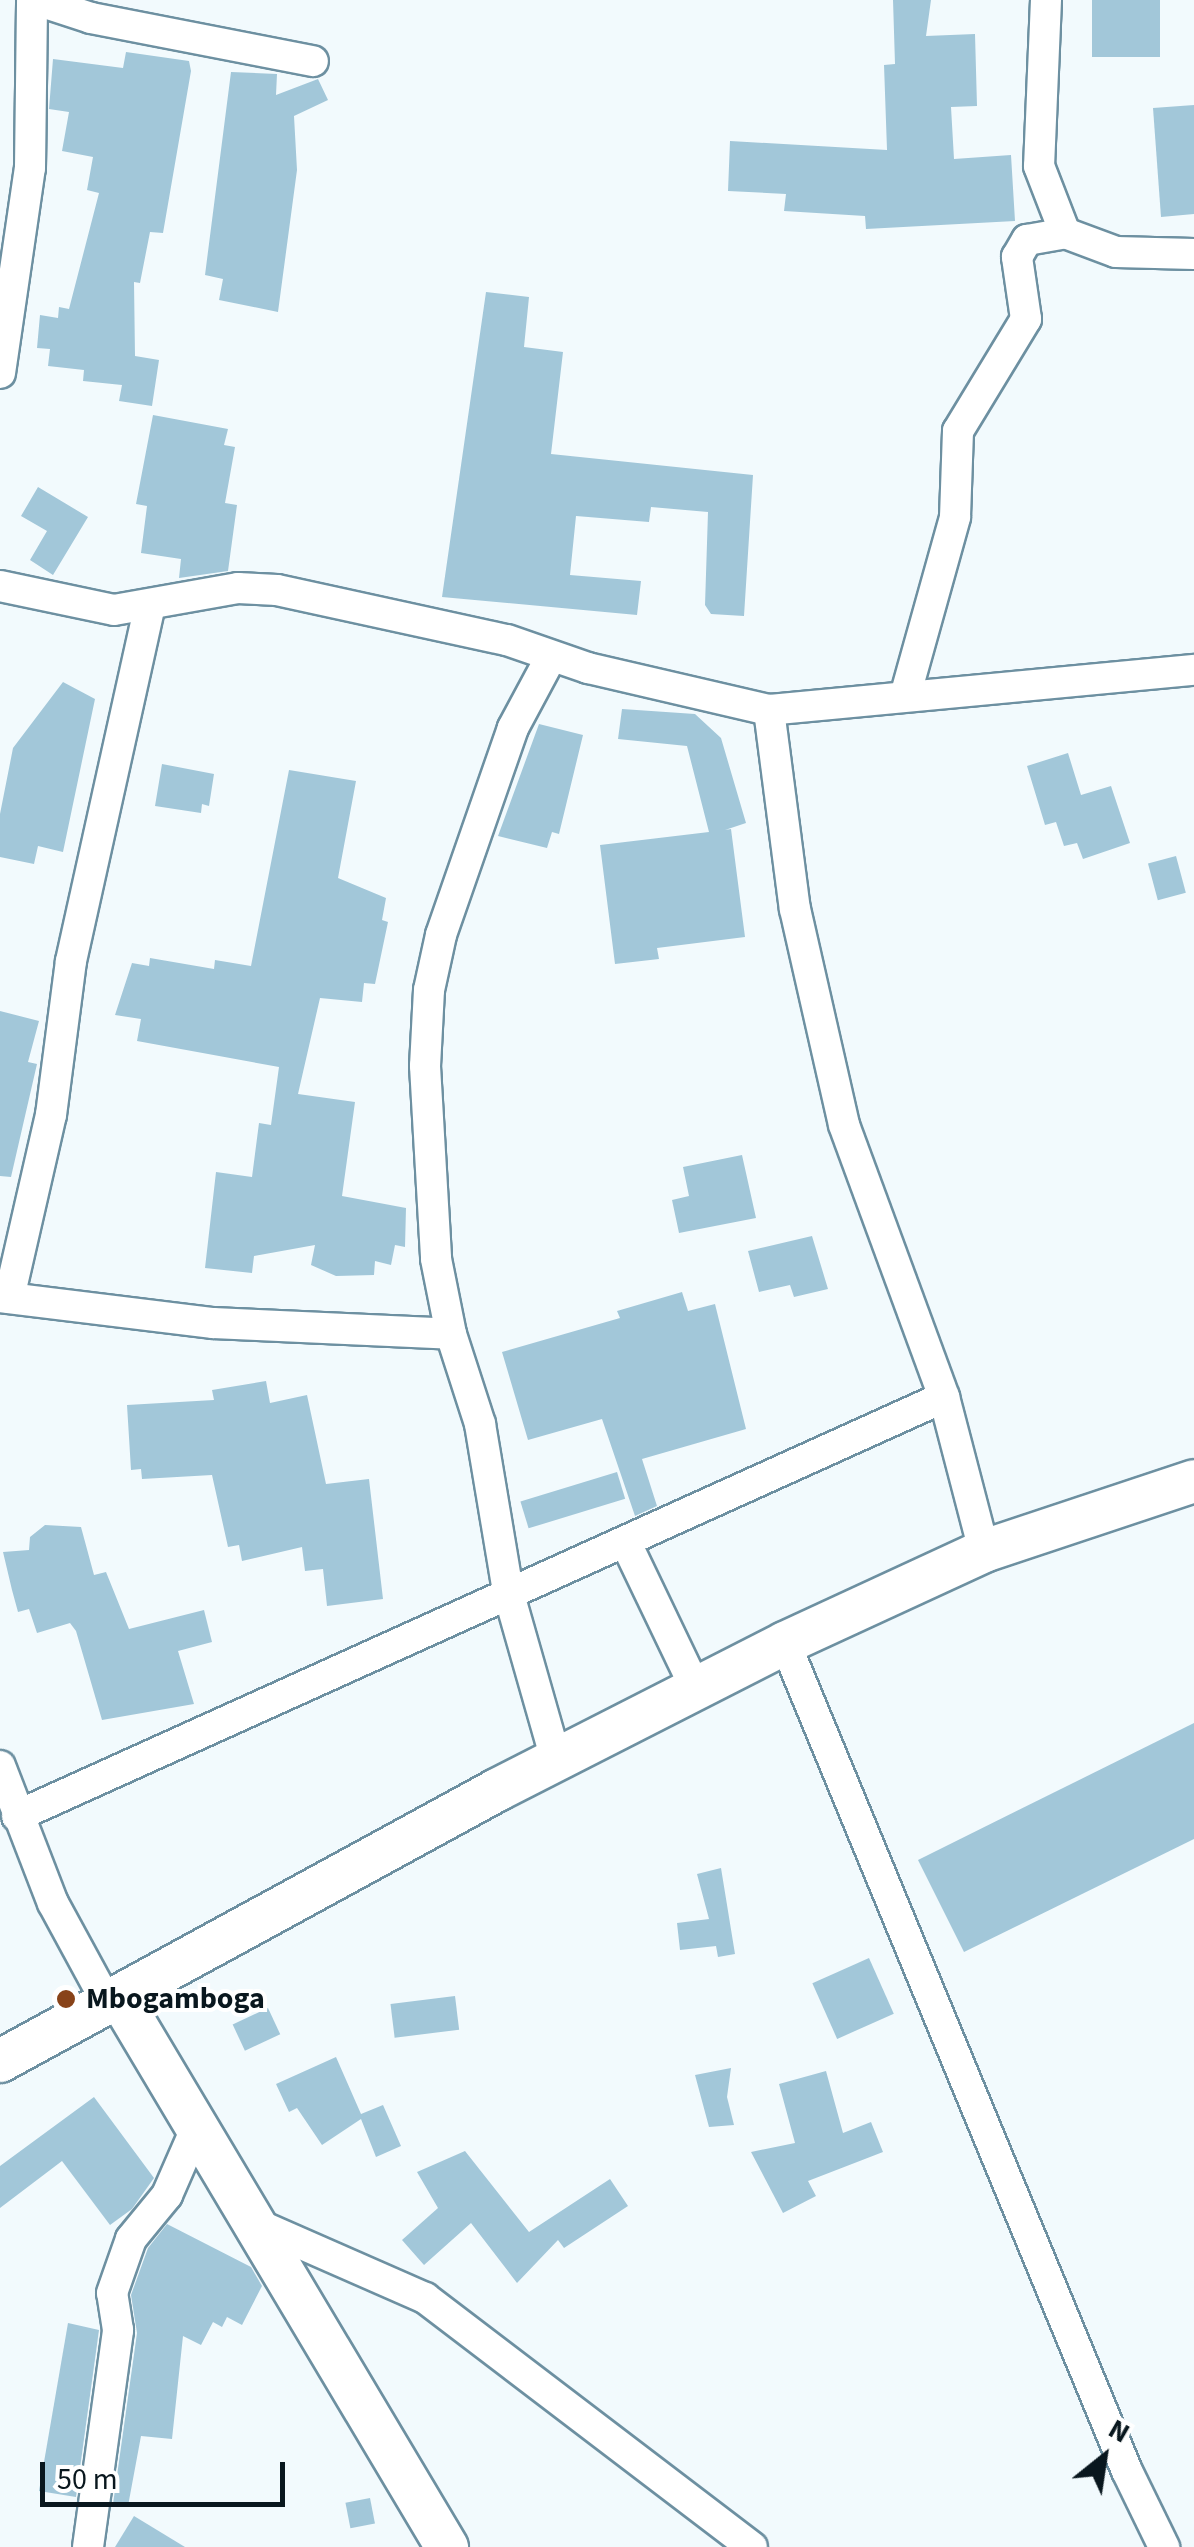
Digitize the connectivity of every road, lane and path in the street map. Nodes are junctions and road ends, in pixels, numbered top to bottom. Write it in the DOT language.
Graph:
graph roads {
  1 [pos="34,0"];
  2 [pos="1046,0"];
  3 [pos="313,60"];
  4 [pos="1065,233"];
  5 [pos="1194,254"];
  6 [pos="0,373"];
  7 [pos="3,583"];
  8 [pos="149,608"];
  9 [pos="551,657"];
  10 [pos="1194,670"];
  11 [pos="906,694"];
  12 [pos="770,710"];
  13 [pos="4,1298"];
  14 [pos="450,1334"];
  15 [pos="944,1397"];
  16 [pos="1194,1481"];
  17 [pos="626,1543"];
  18 [pos="984,1551"];
  19 [pos="508,1592"];
  20 [pos="786,1644"];
  21 [pos="696,1688"];
  22 [pos="556,1759"];
  23 [pos="0,1766"];
  24 [pos="16,1816"];
  25 [pos="115,2003"];
  26 [pos="0,2061"];
  27 [pos="198,2124"];
  28 [pos="261,2226"];
  29 [pos="88,2547"];
  30 [pos="447,2547"];
  31 [pos="752,2547"];
  32 [pos="1164,2547"];
  1 -- 3 [label="street"];
  1 -- 6 [label="street"];
  2 -- 4 [label="street"];
  4 -- 5 [label="street"];
  4 -- 11 [label="street"];
  7 -- 8 [label="street"];
  8 -- 9 [label="street"];
  8 -- 13 [label="street"];
  9 -- 12 [label="street"];
  9 -- 14 [label="street"];
  10 -- 11 [label="street"];
  11 -- 12 [label="street"];
  12 -- 15 [label="street"];
  13 -- 14 [label="street"];
  14 -- 19 [label="street"];
  15 -- 17 [label="street"];
  15 -- 18 [label="street"];
  16 -- 18 [label="main road"];
  17 -- 19 [label="street"];
  17 -- 21 [label="street"];
  18 -- 20 [label="main road"];
  19 -- 22 [label="street"];
  19 -- 24 [label="street"];
  20 -- 21 [label="main road"];
  20 -- 32 [label="street"];
  21 -- 22 [label="main road"];
  22 -- 25 [label="main road"];
  23 -- 24 [label="street"];
  24 -- 25 [label="street"];
  25 -- 26 [label="main road"];
  25 -- 27 [label="main road"];
  27 -- 28 [label="main road"];
  27 -- 29 [label="street"];
  28 -- 30 [label="main road"];
  28 -- 31 [label="street"];
}
